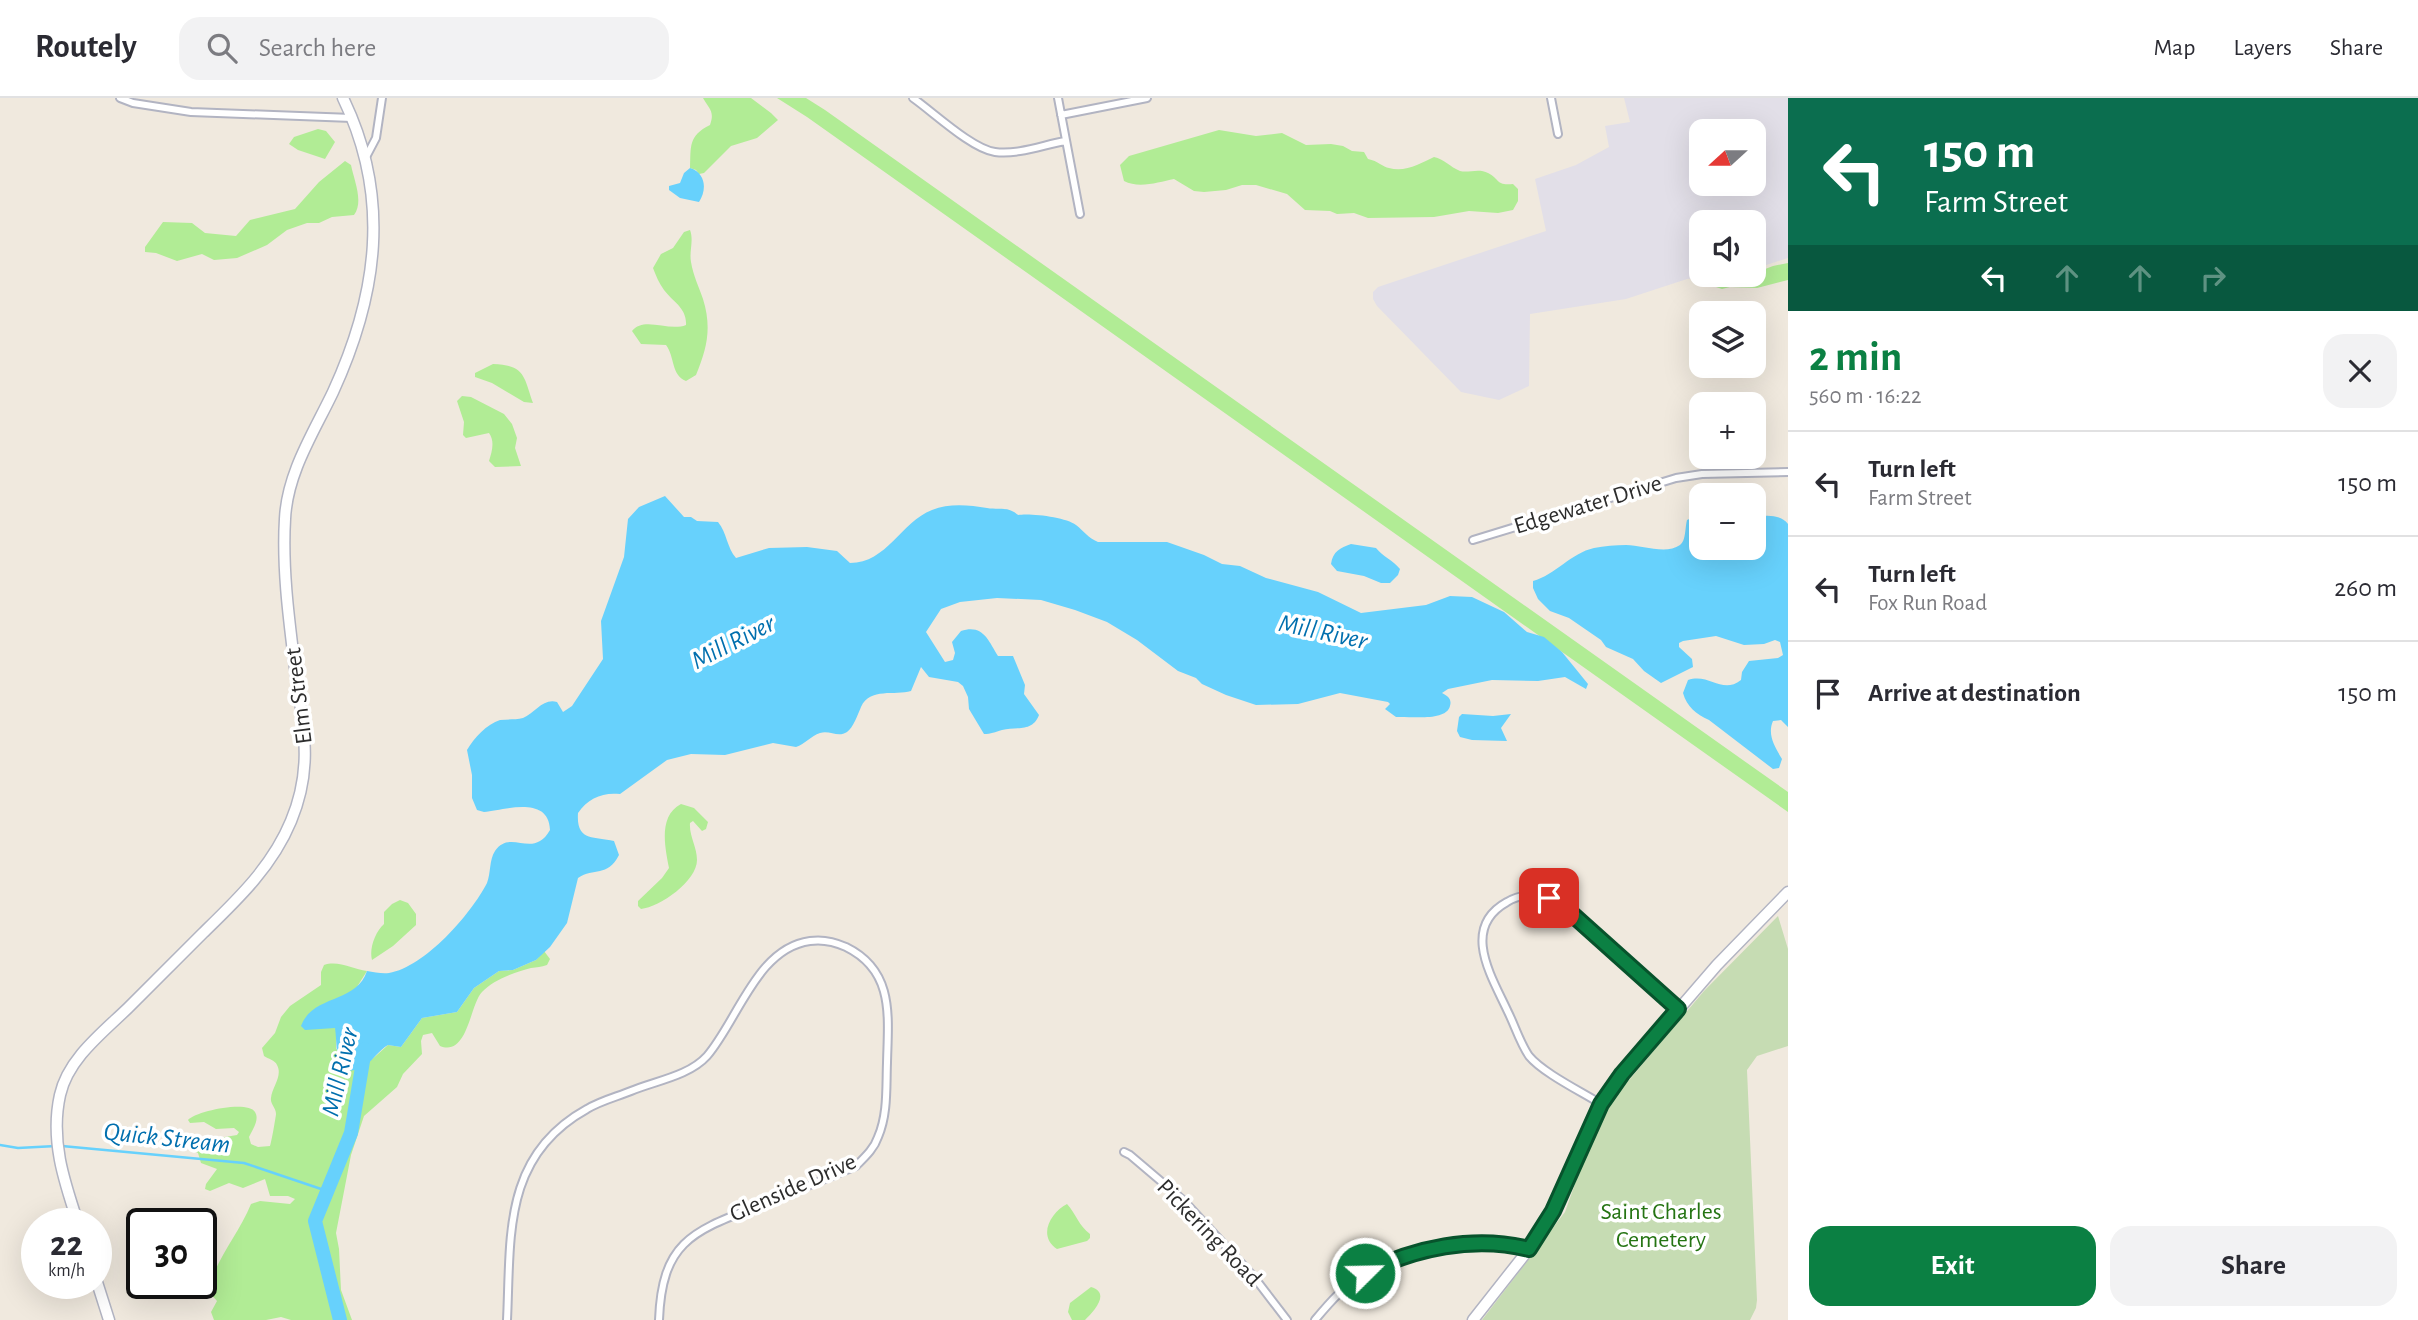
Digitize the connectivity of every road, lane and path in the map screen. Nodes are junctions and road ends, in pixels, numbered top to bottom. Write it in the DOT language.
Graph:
graph roads {
  1 [pos="120,98"];
  2 [pos="342,98"];
  3 [pos="382,98"];
  4 [pos="913,98"];
  5 [pos="1058,98"];
  6 [pos="1147,98"];
  7 [pos="1551,98"];
  8 [pos="1061,115"];
  9 [pos="352,118"];
  10 [pos="1558,134"];
  11 [pos="1065,141"];
  12 [pos="366,158"];
  13 [pos="1080,214"];
  14 [pos="1788,472"];
  15 [pos="1473,540"];
  16 [pos="1788,892"];
  17 [pos="1678,1009"];
  18 [pos="1601,1104"];
  19 [pos="1124,1152"];
  20 [pos="73,1208"];
  21 [pos="1529,1249"];
  22 [pos="102,1299"];
  23 [pos="109,1320"];
  24 [pos="507,1320"];
  25 [pos="659,1320"];
  26 [pos="1287,1320"];
  27 [pos="1315,1320"];
  28 [pos="1473,1320"];
  1 -- 9 [label="street"];
  2 -- 9 [label="main road, Elm Street"];
  3 -- 12 [label="street"];
  4 -- 11 [label="street"];
  5 -- 8 [label="street"];
  6 -- 8 [label="street"];
  7 -- 10 [label="street"];
  8 -- 11 [label="street"];
  9 -- 12 [label="main road, Elm Street"];
  11 -- 13 [label="street"];
  12 -- 20 [label="main road, Elm Street"];
  14 -- 15 [label="street, Edgewater Drive"];
  16 -- 17 [label="main road"];
  17 -- 18 [label="main road"];
  17 -- 18 [label="street"];
  18 -- 21 [label="main road"];
  19 -- 26 [label="street, Pickering Road"];
  21 -- 27 [label="street"];
  21 -- 28 [label="main road"];
  22 -- 23 [label="main road"];
  24 -- 25 [label="street, Glenside Drive"];
}
